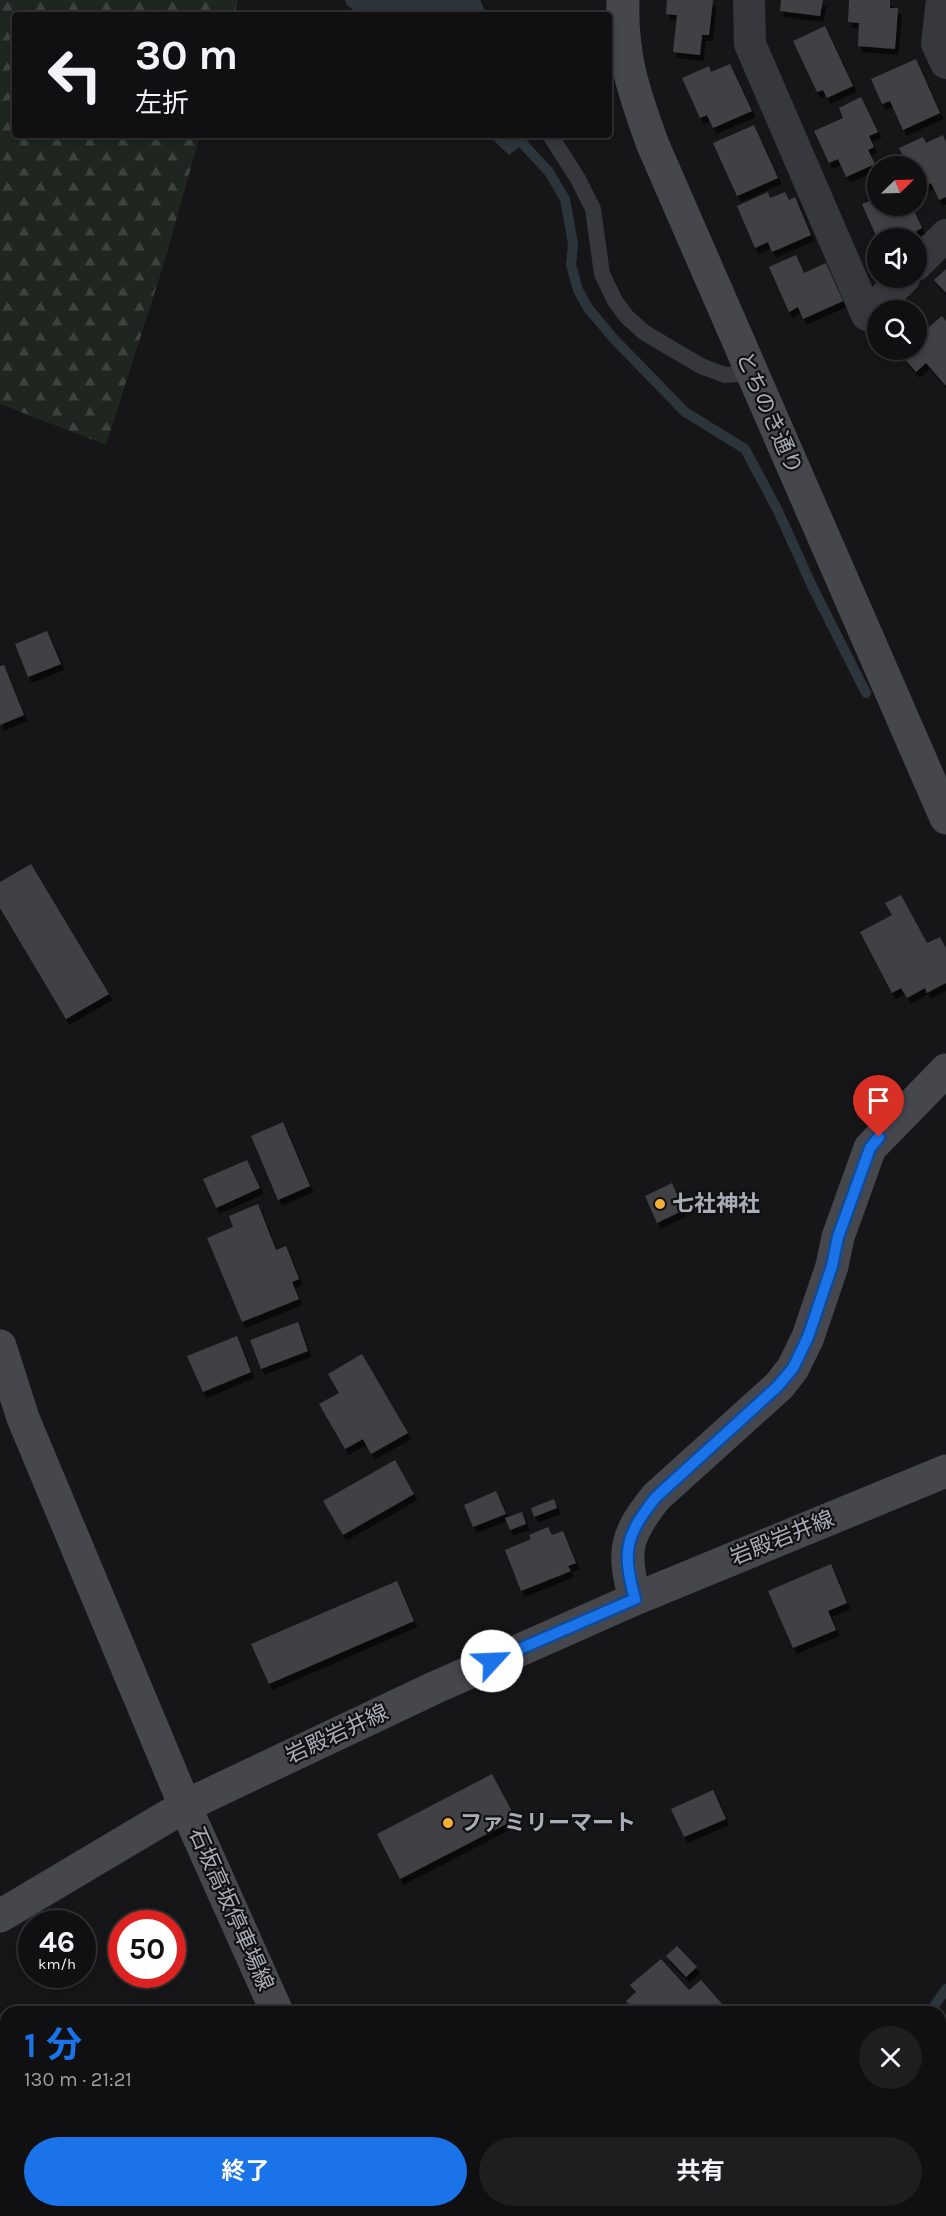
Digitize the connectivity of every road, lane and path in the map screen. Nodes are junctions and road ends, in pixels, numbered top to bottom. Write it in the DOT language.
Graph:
graph roads {
  1 [pos="623,0"];
  2 [pos="749,0"];
  3 [pos="942,0"];
  4 [pos="946,63"];
  5 [pos="552,138"];
  6 [pos="946,235"];
  7 [pos="927,254"];
  8 [pos="894,288"];
  9 [pos="751,373"];
  10 [pos="946,818"];
  11 [pos="946,1070"];
  12 [pos="0,1346"];
  13 [pos="946,1470"];
  14 [pos="635,1599"];
  15 [pos="185,1806"];
  16 [pos="0,1916"];
  17 [pos="274,2006"];
  1 -- 9 [label="street, とちのき通り"];
  2 -- 8 [label="street"];
  3 -- 4 [label="street"];
  5 -- 9 [label="lane"];
  6 -- 7 [label="street"];
  9 -- 10 [label="street, とちのき通り"];
  11 -- 14 [label="street"];
  12 -- 15 [label="street"];
  13 -- 14 [label="street, 岩殿岩井線"];
  14 -- 15 [label="street, 岩殿岩井線"];
  15 -- 16 [label="street, 岩殿岩井線"];
  15 -- 17 [label="street, 石坂高坂停車場線"];
}
